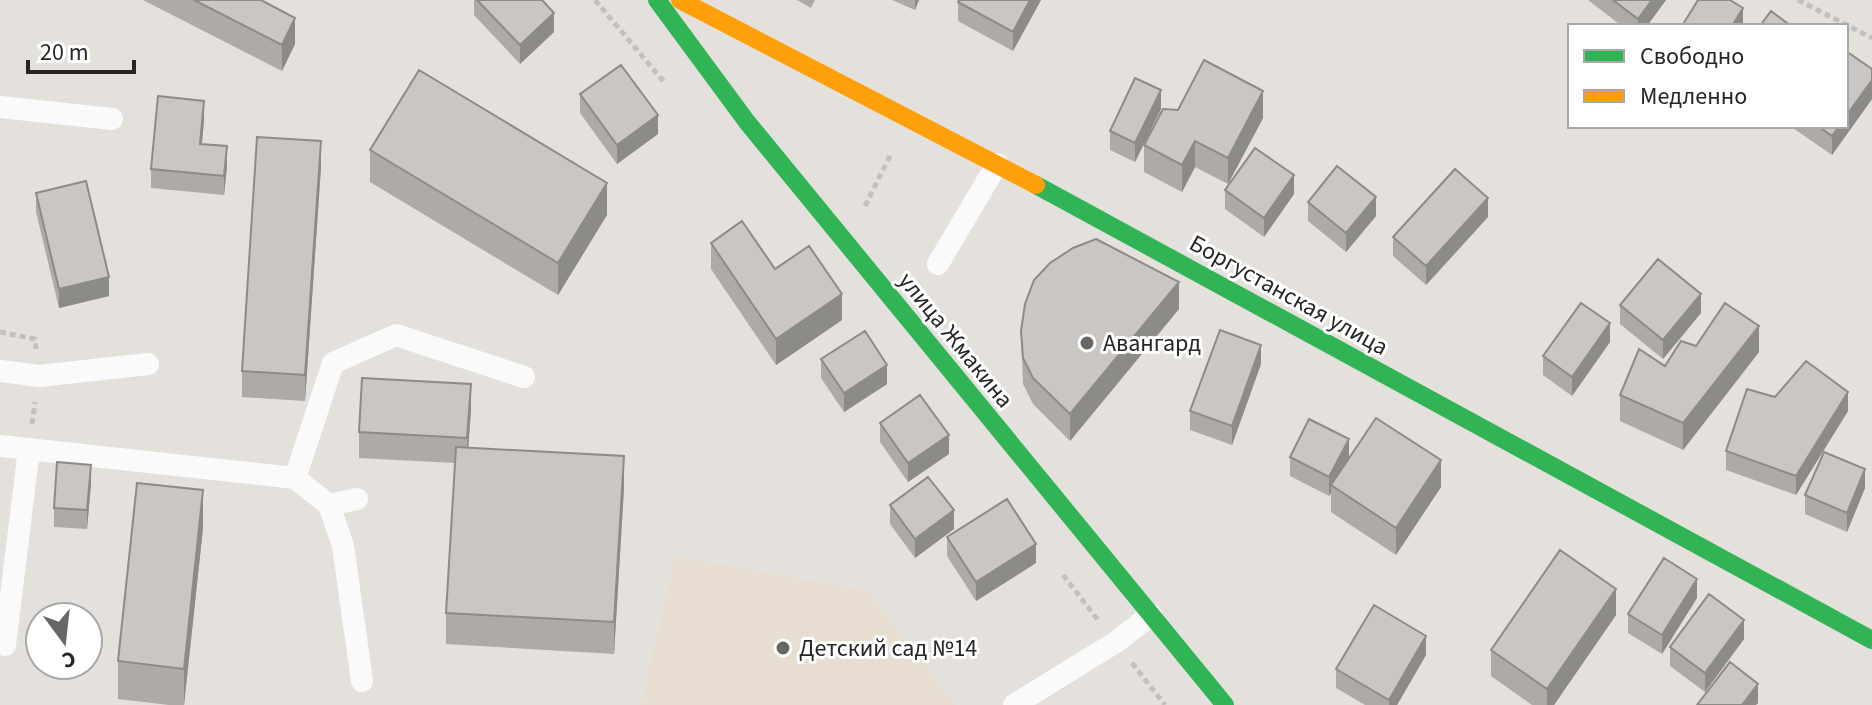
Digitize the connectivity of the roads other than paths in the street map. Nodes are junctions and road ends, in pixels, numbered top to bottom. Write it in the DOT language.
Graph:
graph roads {
  1 [pos="657,0"];
  2 [pos="680,0"];
  3 [pos="0,107"];
  4 [pos="112,119"];
  5 [pos="997,164"];
  6 [pos="938,264"];
  7 [pos="148,364"];
  8 [pos="0,371"];
  9 [pos="524,377"];
  10 [pos="0,446"];
  11 [pos="29,449"];
  12 [pos="295,478"];
  13 [pos="357,499"];
  14 [pos="329,505"];
  15 [pos="1151,615"];
  16 [pos="1872,640"];
  17 [pos="5,645"];
  18 [pos="362,681"];
  19 [pos="1014,705"];
  20 [pos="1225,705"];
  1 -- 15 [label="street, улица Жмакина"];
  2 -- 5 [label="street, Боргустанская улица"];
  3 -- 4 [label="lane"];
  5 -- 6 [label="lane"];
  5 -- 16 [label="street, Боргустанская улица"];
  7 -- 8 [label="lane"];
  9 -- 12 [label="lane"];
  10 -- 11 [label="lane"];
  11 -- 12 [label="lane"];
  11 -- 17 [label="lane"];
  12 -- 14 [label="lane"];
  13 -- 14 [label="lane"];
  14 -- 18 [label="lane"];
  15 -- 19 [label="lane"];
  15 -- 20 [label="street, улица Жмакина"];
}
